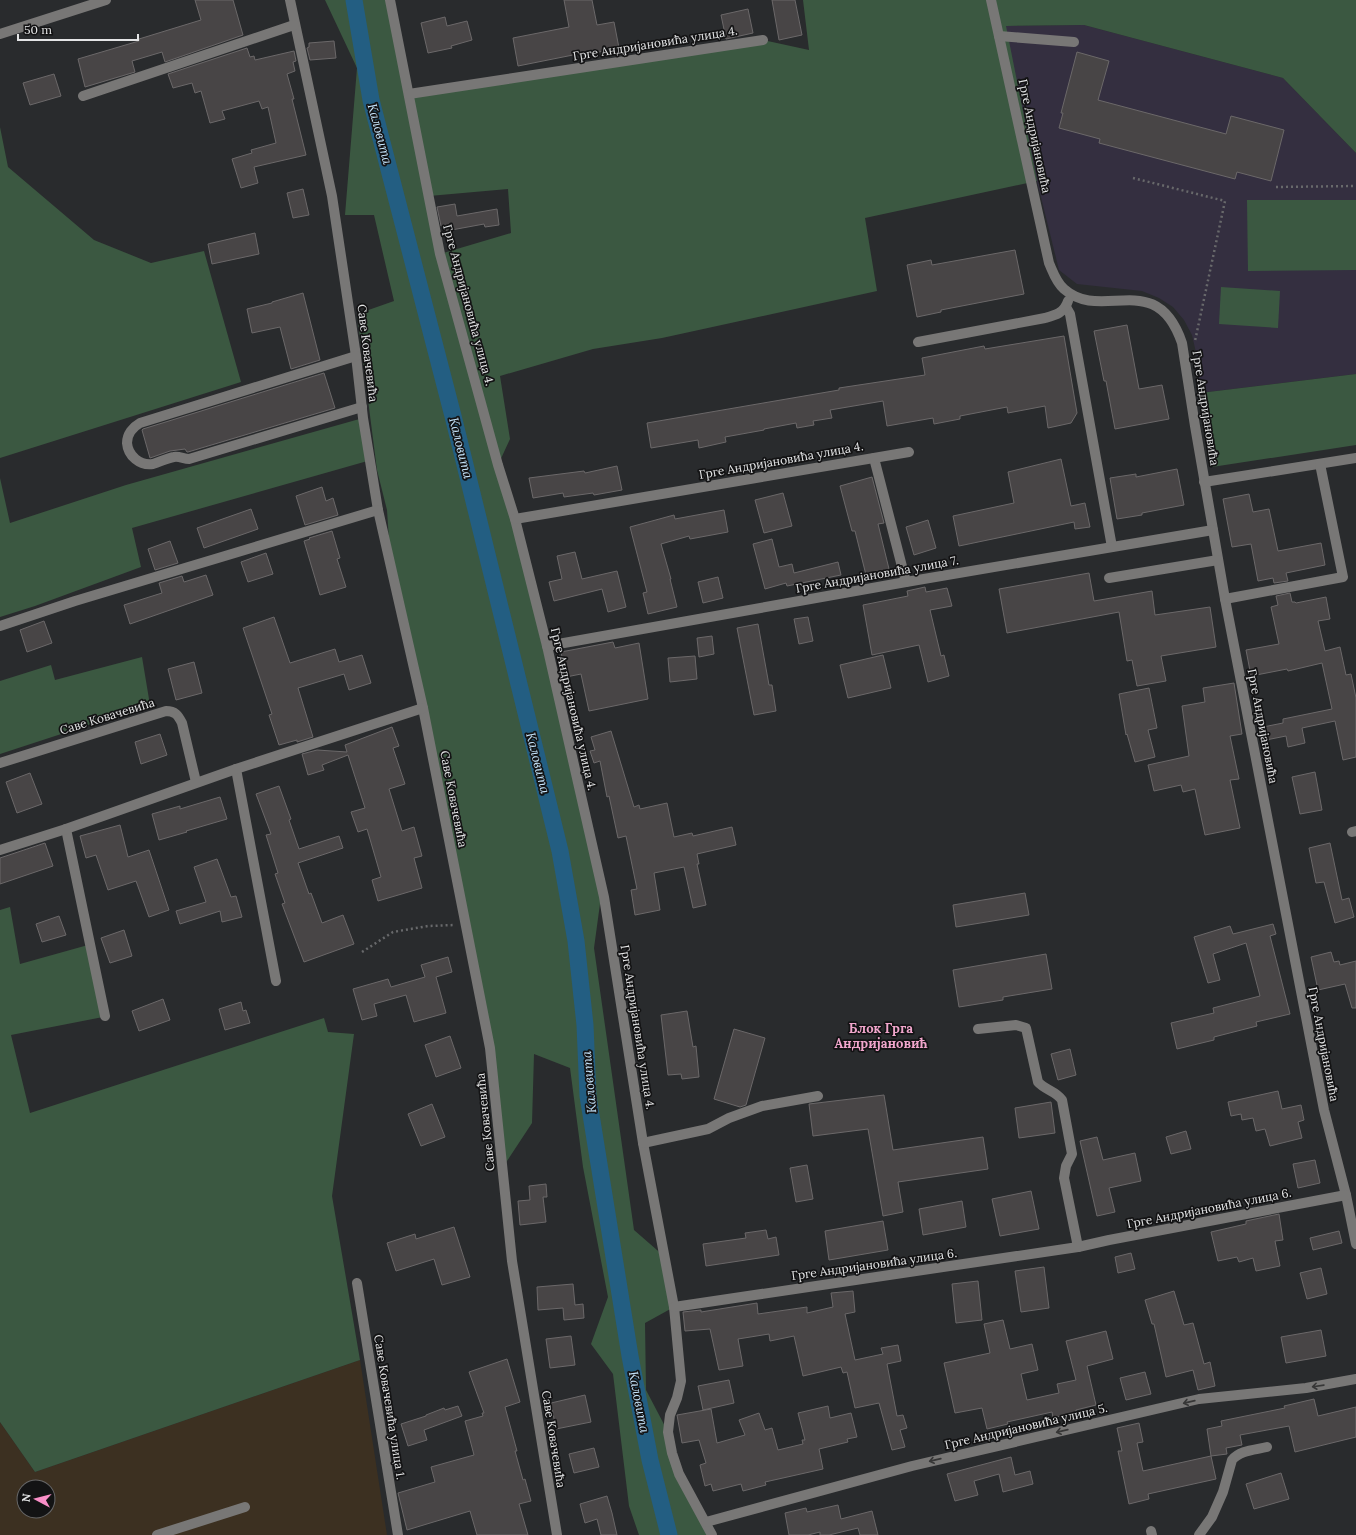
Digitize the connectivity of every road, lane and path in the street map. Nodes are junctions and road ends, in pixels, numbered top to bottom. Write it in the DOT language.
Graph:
graph roads {
  1 [pos="106,0"];
  2 [pos="290,0"];
  3 [pos="390,0"];
  4 [pos="991,0"];
  5 [pos="294,25"];
  6 [pos="0,34"];
  7 [pos="999,36"];
  8 [pos="763,40"];
  9 [pos="1074,42"];
  10 [pos="409,94"];
  11 [pos="83,96"];
  12 [pos="1133,178"];
  13 [pos="1356,186"];
  14 [pos="1276,187"];
  15 [pos="1071,294"];
  16 [pos="1066,308"];
  17 [pos="918,342"];
  18 [pos="1194,347"];
  19 [pos="356,356"];
  20 [pos="362,407"];
  21 [pos="909,452"];
  22 [pos="874,458"];
  23 [pos="1356,458"];
  24 [pos="1320,464"];
  25 [pos="1204,482"];
  26 [pos="378,510"];
  27 [pos="515,519"];
  28 [pos="1212,530"];
  29 [pos="1112,547"];
  30 [pos="1218,560"];
  31 [pos="1108,578"];
  32 [pos="906,582"];
  33 [pos="1225,599"];
  34 [pos="0,626"];
  35 [pos="547,646"];
  36 [pos="423,708"];
  37 [pos="0,763"];
  38 [pos="236,769"];
  39 [pos="196,782"];
  40 [pos="66,829"];
  41 [pos="0,850"];
  42 [pos="466,925"];
  43 [pos="362,952"];
  44 [pos="276,981"];
  45 [pos="105,1016"];
  46 [pos="978,1029"];
  47 [pos="818,1096"];
  48 [pos="644,1143"];
  49 [pos="1346,1195"];
  50 [pos="1356,1244"];
  51 [pos="1078,1247"];
  52 [pos="357,1283"];
  53 [pos="674,1307"];
  54 [pos="1356,1379"];
  55 [pos="1267,1447"];
  56 [pos="245,1507"];
  57 [pos="706,1522"];
  58 [pos="157,1535"];
  59 [pos="398,1535"];
  60 [pos="557,1535"];
  61 [pos="712,1535"];
  62 [pos="1199,1535"];
  1 -- 6 [label="street"];
  2 -- 5 [label="street, Саве Ковачевића"];
  3 -- 10 [label="street, Грге Андријановића улица 4."];
  4 -- 7 [label="street, Грге Андријановића"];
  5 -- 11 [label="street"];
  5 -- 19 [label="street, Саве Ковачевића"];
  7 -- 9 [label="street"];
  7 -- 15 [label="street, Грге Андријановића"];
  8 -- 10 [label="street, Грге Андријановића улица 4."];
  10 -- 27 [label="street, Грге Андријановића улица 4."];
  12 -- 18 [label="path"];
  13 -- 14 [label="path"];
  15 -- 16 [label="street"];
  15 -- 25 [label="street, Грге Андријановића"];
  16 -- 17 [label="street"];
  16 -- 29 [label="street"];
  19 -- 20 [label="street, Саве Ковачевића"];
  19 -- 20 [label="street"];
  20 -- 26 [label="street, Саве Ковачевића"];
  21 -- 22 [label="street, Грге Андријановића улица 4."];
  22 -- 27 [label="street, Грге Андријановића улица 4."];
  22 -- 32 [label="street"];
  23 -- 24 [label="street"];
  24 -- 25 [label="street"];
  24 -- 33 [label="street"];
  25 -- 28 [label="street, Грге Андријановића"];
  26 -- 34 [label="street"];
  26 -- 36 [label="street, Саве Ковачевића"];
  27 -- 35 [label="street, Грге Андријановића улица 4."];
  28 -- 29 [label="street, Грге Андријановића улица 7."];
  28 -- 30 [label="street, Грге Андријановића"];
  29 -- 32 [label="street, Грге Андријановића улица 7."];
  30 -- 31 [label="street"];
  30 -- 33 [label="street, Грге Андријановића"];
  32 -- 35 [label="street, Грге Андријановића улица 7."];
  33 -- 49 [label="street, Грге Андријановића"];
  35 -- 48 [label="street, Грге Андријановића улица 4."];
  36 -- 38 [label="street"];
  36 -- 42 [label="street, Саве Ковачевића"];
  37 -- 39 [label="street, Саве Ковачевића"];
  38 -- 39 [label="street"];
  38 -- 44 [label="street"];
  39 -- 40 [label="street"];
  40 -- 41 [label="street"];
  40 -- 45 [label="street"];
  42 -- 43 [label="path"];
  42 -- 60 [label="street, Саве Ковачевића"];
  46 -- 51 [label="street"];
  47 -- 48 [label="street"];
  48 -- 53 [label="street, Грге Андријановића улица 4."];
  49 -- 50 [label="street, Грге Андријановића"];
  49 -- 51 [label="street, Грге Андријановића улица 6."];
  51 -- 53 [label="street, Грге Андријановића улица 6."];
  52 -- 59 [label="street, Саве Ковачевића улица 1."];
  53 -- 57 [label="street, Грге Андријановића улица 4."];
  54 -- 57 [label="street, Грге Андријановића улица 5., one-way"];
  55 -- 62 [label="street"];
  56 -- 58 [label="street"];
  57 -- 61 [label="street, Грге Андријановића улица 4."];
}
